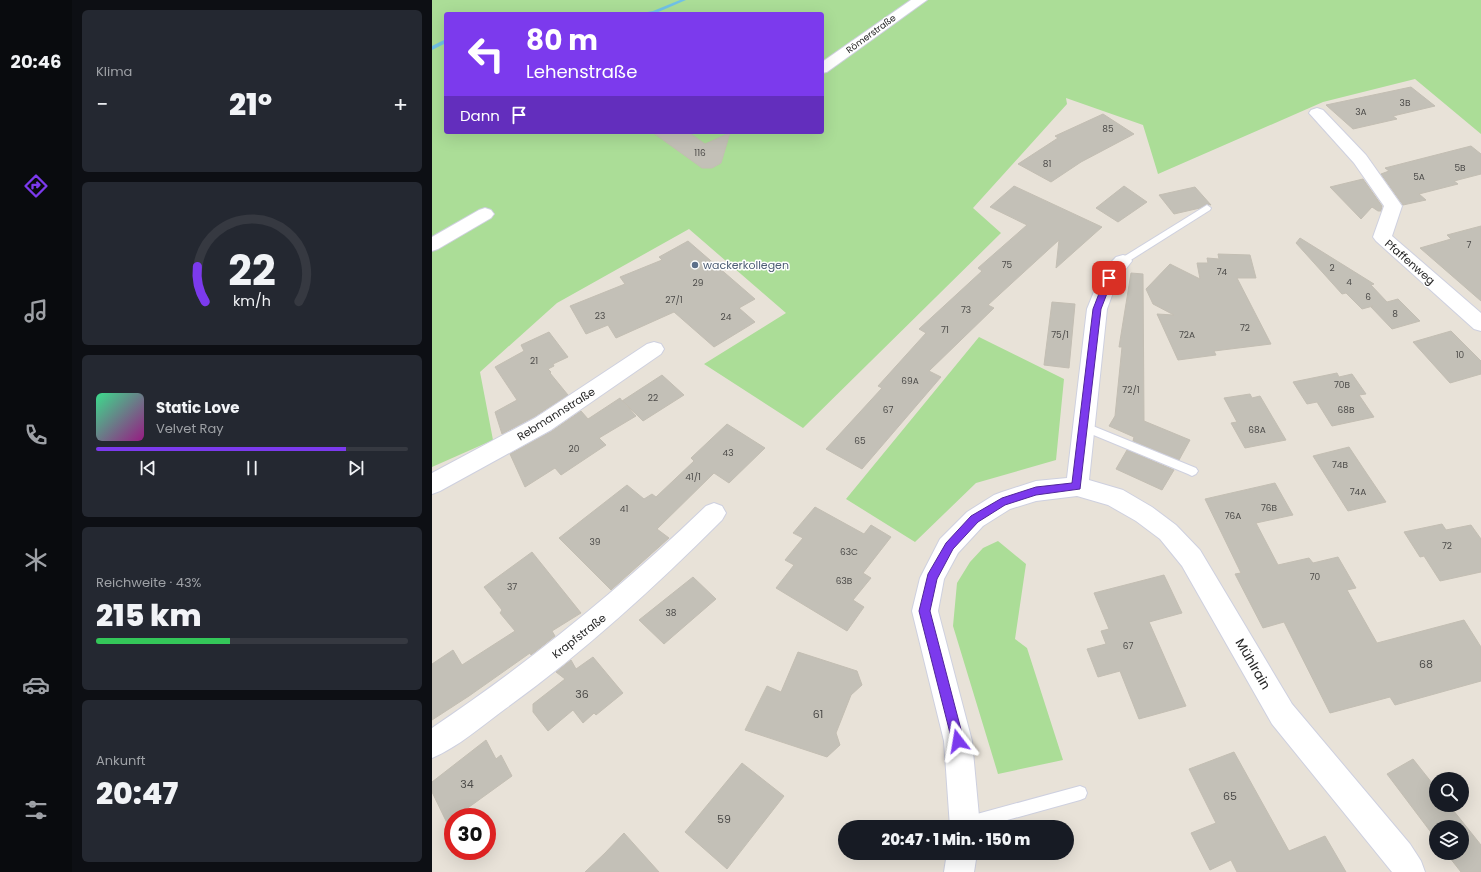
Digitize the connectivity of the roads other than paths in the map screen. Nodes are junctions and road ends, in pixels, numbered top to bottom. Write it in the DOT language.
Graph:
graph roads {
  1 [pos="920,0"];
  2 [pos="824,68"];
  3 [pos="1317,113"];
  4 [pos="1207,208"];
  5 [pos="485,214"];
  6 [pos="432,245"];
  7 [pos="1123,261"];
  8 [pos="1481,324"];
  9 [pos="654,349"];
  10 [pos="1084,426"];
  11 [pos="1192,472"];
  12 [pos="432,484"];
  13 [pos="1076,486"];
  14 [pos="714,513"];
  15 [pos="432,744"];
  16 [pos="1080,793"];
  17 [pos="965,820"];
  18 [pos="987,820"];
  19 [pos="961,860"];
  20 [pos="959,872"];
  21 [pos="1410,872"];
  1 -- 2 [label="street, Römerstraße"];
  3 -- 8 [label="street, Pfaffenweg"];
  4 -- 7 [label="lane"];
  5 -- 6 [label="street"];
  7 -- 10 [label="street"];
  9 -- 12 [label="street, Rebmannstraße"];
  10 -- 11 [label="lane"];
  10 -- 13 [label="street"];
  13 -- 17 [label="street"];
  13 -- 21 [label="street, Mühlrain"];
  14 -- 15 [label="street, Krapfstraße"];
  16 -- 18 [label="lane"];
  19 -- 20 [label="street"];
}
